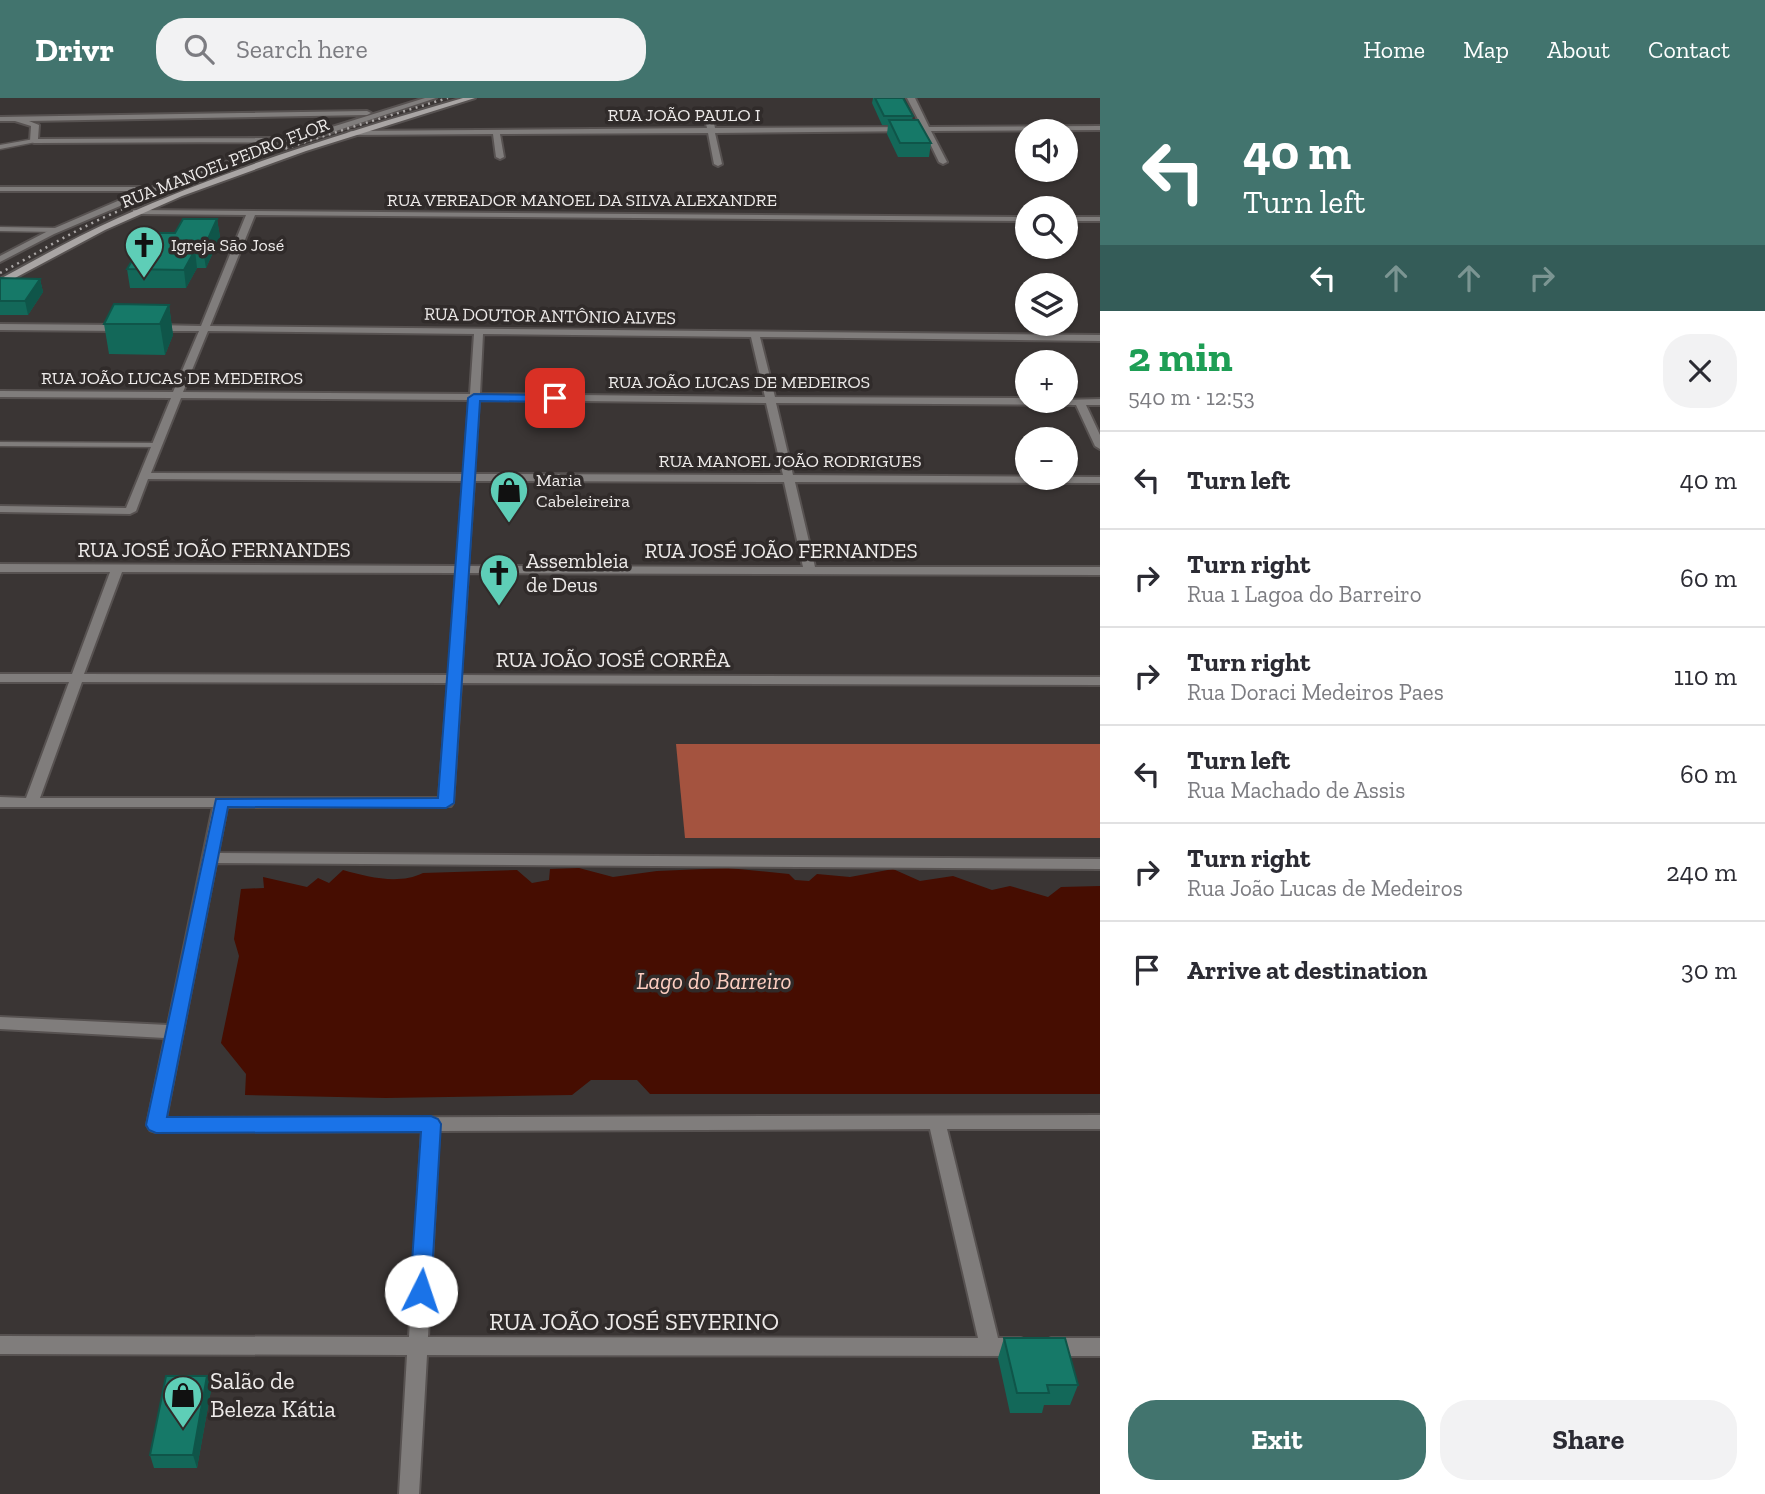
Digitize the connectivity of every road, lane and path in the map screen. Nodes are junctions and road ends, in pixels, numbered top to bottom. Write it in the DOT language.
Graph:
graph roads {
  1 [pos="432,98"];
  2 [pos="471,98"];
  3 [pos="911,98"];
  4 [pos="385,113"];
  5 [pos="708,114"];
  6 [pos="0,119"];
  7 [pos="15,119"];
  8 [pos="1100,128"];
  9 [pos="927,129"];
  10 [pos="712,131"];
  11 [pos="496,132"];
  12 [pos="351,133"];
  13 [pos="299,140"];
  14 [pos="34,141"];
  15 [pos="324,142"];
  16 [pos="0,147"];
  17 [pos="500,157"];
  18 [pos="943,162"];
  19 [pos="718,163"];
  20 [pos="152,189"];
  21 [pos="0,190"];
  22 [pos="136,212"];
  23 [pos="251,214"];
  24 [pos="1015,219"];
  25 [pos="1078,219"];
  26 [pos="1100,219"];
  27 [pos="0,229"];
  28 [pos="56,230"];
  29 [pos="0,260"];
  30 [pos="0,283"];
  31 [pos="0,327"];
  32 [pos="136,328"];
  33 [pos="150,328"];
  34 [pos="204,329"];
  35 [pos="479,331"];
  36 [pos="755,334"];
  37 [pos="1099,339"];
  38 [pos="0,394"];
  39 [pos="177,396"];
  40 [pos="474,398"];
  41 [pos="771,400"];
  42 [pos="1080,402"];
  43 [pos="1100,402"];
  44 [pos="0,444"];
  45 [pos="157,446"];
  46 [pos="1100,446"];
  47 [pos="145,475"];
  48 [pos="468,477"];
  49 [pos="789,479"];
  50 [pos="1100,480"];
  51 [pos="0,509"];
  52 [pos="0,568"];
  53 [pos="117,569"];
  54 [pos="462,569"];
  55 [pos="810,570"];
  56 [pos="1100,571"];
  57 [pos="0,678"];
  58 [pos="77,678"];
  59 [pos="454,679"];
  60 [pos="1100,681"];
  61 [pos="0,802"];
  62 [pos="31,802"];
  63 [pos="221,802"];
  64 [pos="210,858"];
  65 [pos="1100,864"];
  66 [pos="0,1023"];
  67 [pos="174,1032"];
  68 [pos="937,1122"];
  69 [pos="1100,1122"];
  70 [pos="431,1124"];
  71 [pos="0,1345"];
  72 [pos="417,1346"];
  73 [pos="990,1347"];
  74 [pos="1100,1347"];
  75 [pos="409,1494"];
  1 -- 4 [label="street"];
  2 -- 12 [label="main road, RUA MANOEL PEDRO FLOR"];
  3 -- 9 [label="street"];
  4 -- 7 [label="street"];
  4 -- 13 [label="street"];
  5 -- 10 [label="street"];
  6 -- 7 [label="street"];
  7 -- 14 [label="street"];
  8 -- 9 [label="street, RUA JOÃO PAULO I"];
  9 -- 10 [label="street, RUA JOÃO PAULO I"];
  9 -- 18 [label="street"];
  10 -- 11 [label="street, RUA JOÃO PAULO I"];
  10 -- 19 [label="street"];
  11 -- 12 [label="street, RUA JOÃO PAULO I"];
  11 -- 17 [label="street"];
  12 -- 15 [label="main road, RUA MANOEL PEDRO FLOR"];
  13 -- 14 [label="street"];
  13 -- 15 [label="street"];
  13 -- 20 [label="street"];
  14 -- 16 [label="lane"];
  15 -- 22 [label="main road, RUA MANOEL PEDRO FLOR"];
  20 -- 21 [label="street"];
  20 -- 28 [label="street"];
  22 -- 23 [label="street, RUA VEREADOR MANOEL DA SILVA ALEXANDRE"];
  22 -- 30 [label="main road, RUA MANOEL PEDRO FLOR"];
  23 -- 24 [label="street, RUA VEREADOR MANOEL DA SILVA ALEXANDRE"];
  23 -- 34 [label="street"];
  25 -- 26 [label="street"];
  27 -- 28 [label="lane"];
  28 -- 29 [label="street"];
  31 -- 32 [label="street"];
  33 -- 34 [label="street, RUA DOUTOR ANTÔNIO ALVES"];
  34 -- 35 [label="street, RUA DOUTOR ANTÔNIO ALVES"];
  34 -- 39 [label="street"];
  35 -- 36 [label="street, RUA DOUTOR ANTÔNIO ALVES"];
  35 -- 40 [label="street"];
  36 -- 37 [label="street, RUA DOUTOR ANTÔNIO ALVES"];
  36 -- 41 [label="street"];
  38 -- 39 [label="street, RUA JOÃO LUCAS DE MEDEIROS"];
  39 -- 40 [label="street, RUA JOÃO LUCAS DE MEDEIROS"];
  39 -- 45 [label="street"];
  40 -- 41 [label="street, RUA JOÃO LUCAS DE MEDEIROS"];
  40 -- 48 [label="street"];
  41 -- 42 [label="street, RUA JOÃO LUCAS DE MEDEIROS"];
  41 -- 49 [label="street"];
  42 -- 43 [label="street, RUA JOÃO LUCAS DE MEDEIROS"];
  42 -- 46 [label="street"];
  44 -- 45 [label="lane"];
  45 -- 47 [label="street"];
  47 -- 48 [label="street, RUA MANOEL JOÃO RODRIGUES"];
  47 -- 51 [label="street"];
  48 -- 49 [label="street, RUA MANOEL JOÃO RODRIGUES"];
  48 -- 54 [label="street"];
  49 -- 50 [label="street, RUA MANOEL JOÃO RODRIGUES"];
  49 -- 55 [label="street"];
  52 -- 53 [label="street, RUA JOSÉ JOÃO FERNANDES"];
  53 -- 54 [label="street, RUA JOSÉ JOÃO FERNANDES"];
  53 -- 58 [label="street"];
  54 -- 55 [label="street, RUA JOSÉ JOÃO FERNANDES"];
  54 -- 59 [label="street"];
  55 -- 56 [label="street, RUA JOSÉ JOÃO FERNANDES"];
  57 -- 58 [label="street, RUA JOÃO JOSÉ CORRÊA"];
  58 -- 59 [label="street, RUA JOÃO JOSÉ CORRÊA"];
  58 -- 62 [label="street"];
  59 -- 60 [label="street, RUA JOÃO JOSÉ CORRÊA"];
  59 -- 63 [label="street"];
  61 -- 62 [label="street"];
  62 -- 63 [label="street"];
  63 -- 64 [label="street"];
  64 -- 65 [label="street"];
  64 -- 67 [label="street"];
  66 -- 67 [label="street"];
  67 -- 70 [label="street"];
  68 -- 69 [label="street"];
  68 -- 70 [label="street"];
  68 -- 73 [label="street"];
  70 -- 72 [label="street"];
  71 -- 72 [label="street, RUA JOÃO JOSÉ SEVERINO"];
  72 -- 73 [label="street, RUA JOÃO JOSÉ SEVERINO"];
  72 -- 75 [label="street"];
  73 -- 74 [label="street, RUA JOÃO JOSÉ SEVERINO"];
}
